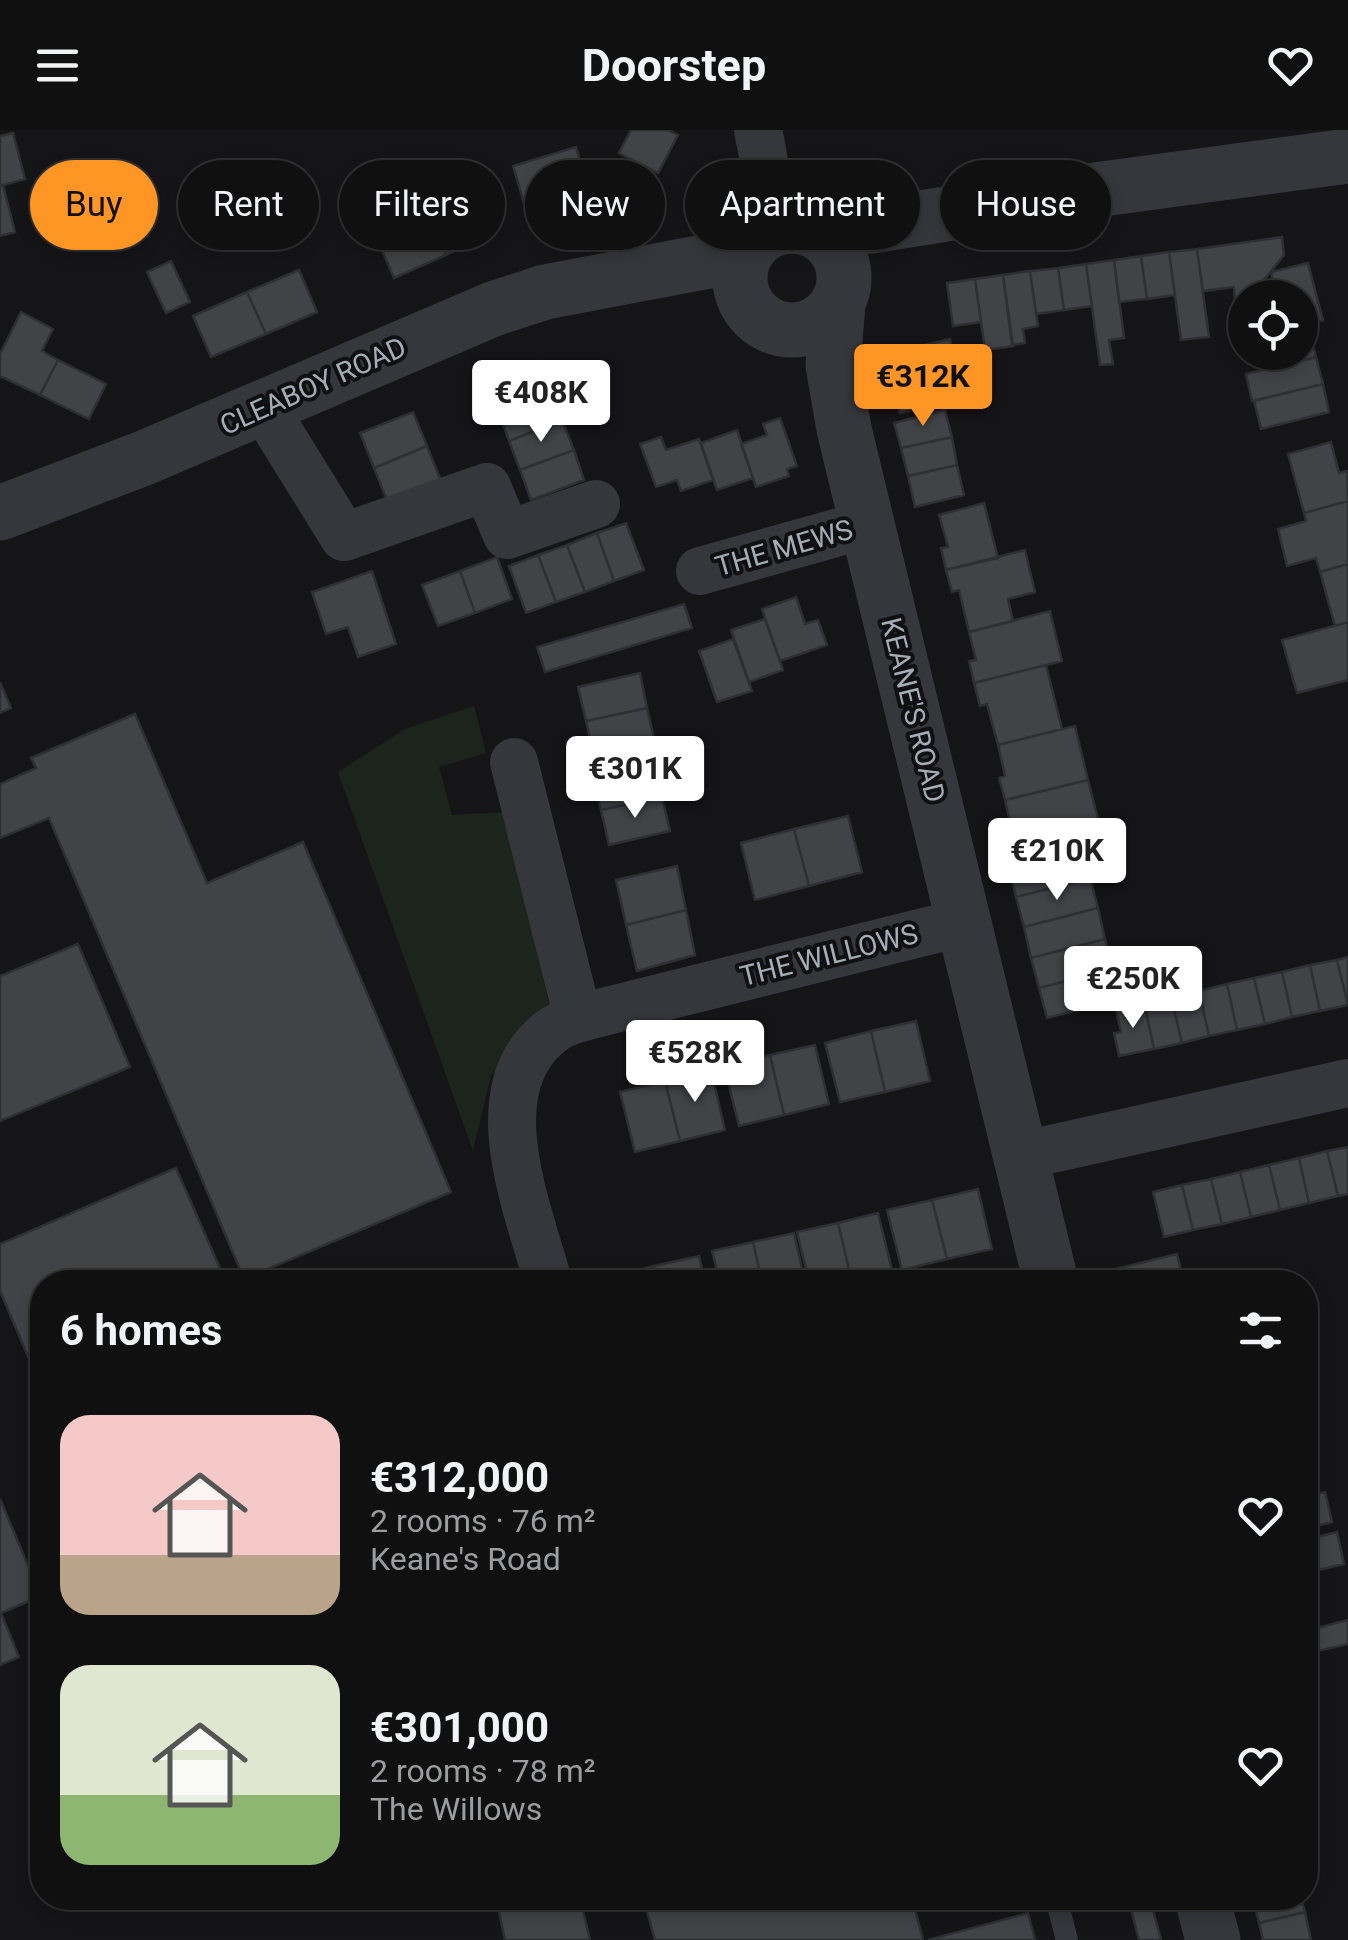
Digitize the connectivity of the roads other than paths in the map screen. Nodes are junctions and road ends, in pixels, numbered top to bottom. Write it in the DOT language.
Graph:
graph roads {
  1 [pos="1348,156"];
  2 [pos="1111,190"];
  3 [pos="940,216"];
  4 [pos="736,250"];
  5 [pos="762,250"];
  6 [pos="835,250"];
  7 [pos="631,274"];
  8 [pos="842,293"];
  9 [pos="758,313"];
  10 [pos="264,408"];
  11 [pos="844,429"];
  12 [pos="596,504"];
  13 [pos="0,513"];
  14 [pos="868,524"];
  15 [pos="700,572"];
  16 [pos="514,762"];
  17 [pos="964,922"];
  18 [pos="578,1018"];
  19 [pos="1348,1082"];
  20 [pos="1020,1156"];
  21 [pos="545,1270"];
  22 [pos="1048,1270"];
  23 [pos="1059,1910"];
  24 [pos="1205,1910"];
  25 [pos="1068,1940"];
  26 [pos="1213,1940"];
  1 -- 2 [label="street"];
  3 -- 8 [label="street"];
  4 -- 7 [label="street, CLEABOY ROAD"];
  5 -- 9 [label="street"];
  6 -- 8 [label="street"];
  7 -- 9 [label="street, CLEABOY ROAD"];
  7 -- 10 [label="street, CLEABOY ROAD"];
  8 -- 9 [label="street"];
  8 -- 11 [label="street, KEANE'S ROAD"];
  9 -- 11 [label="street, KEANE'S ROAD"];
  10 -- 12 [label="street"];
  10 -- 13 [label="street, CLEABOY ROAD"];
  11 -- 14 [label="street, KEANE'S ROAD"];
  14 -- 15 [label="street, THE MEWS"];
  14 -- 17 [label="street, KEANE'S ROAD"];
  16 -- 18 [label="street"];
  17 -- 18 [label="street, THE WILLOWS"];
  17 -- 20 [label="street, KEANE'S ROAD"];
  18 -- 21 [label="street, THE WILLOWS"];
  19 -- 20 [label="street"];
  20 -- 22 [label="street, KEANE'S ROAD"];
  23 -- 25 [label="lane"];
  24 -- 26 [label="street"];
}
